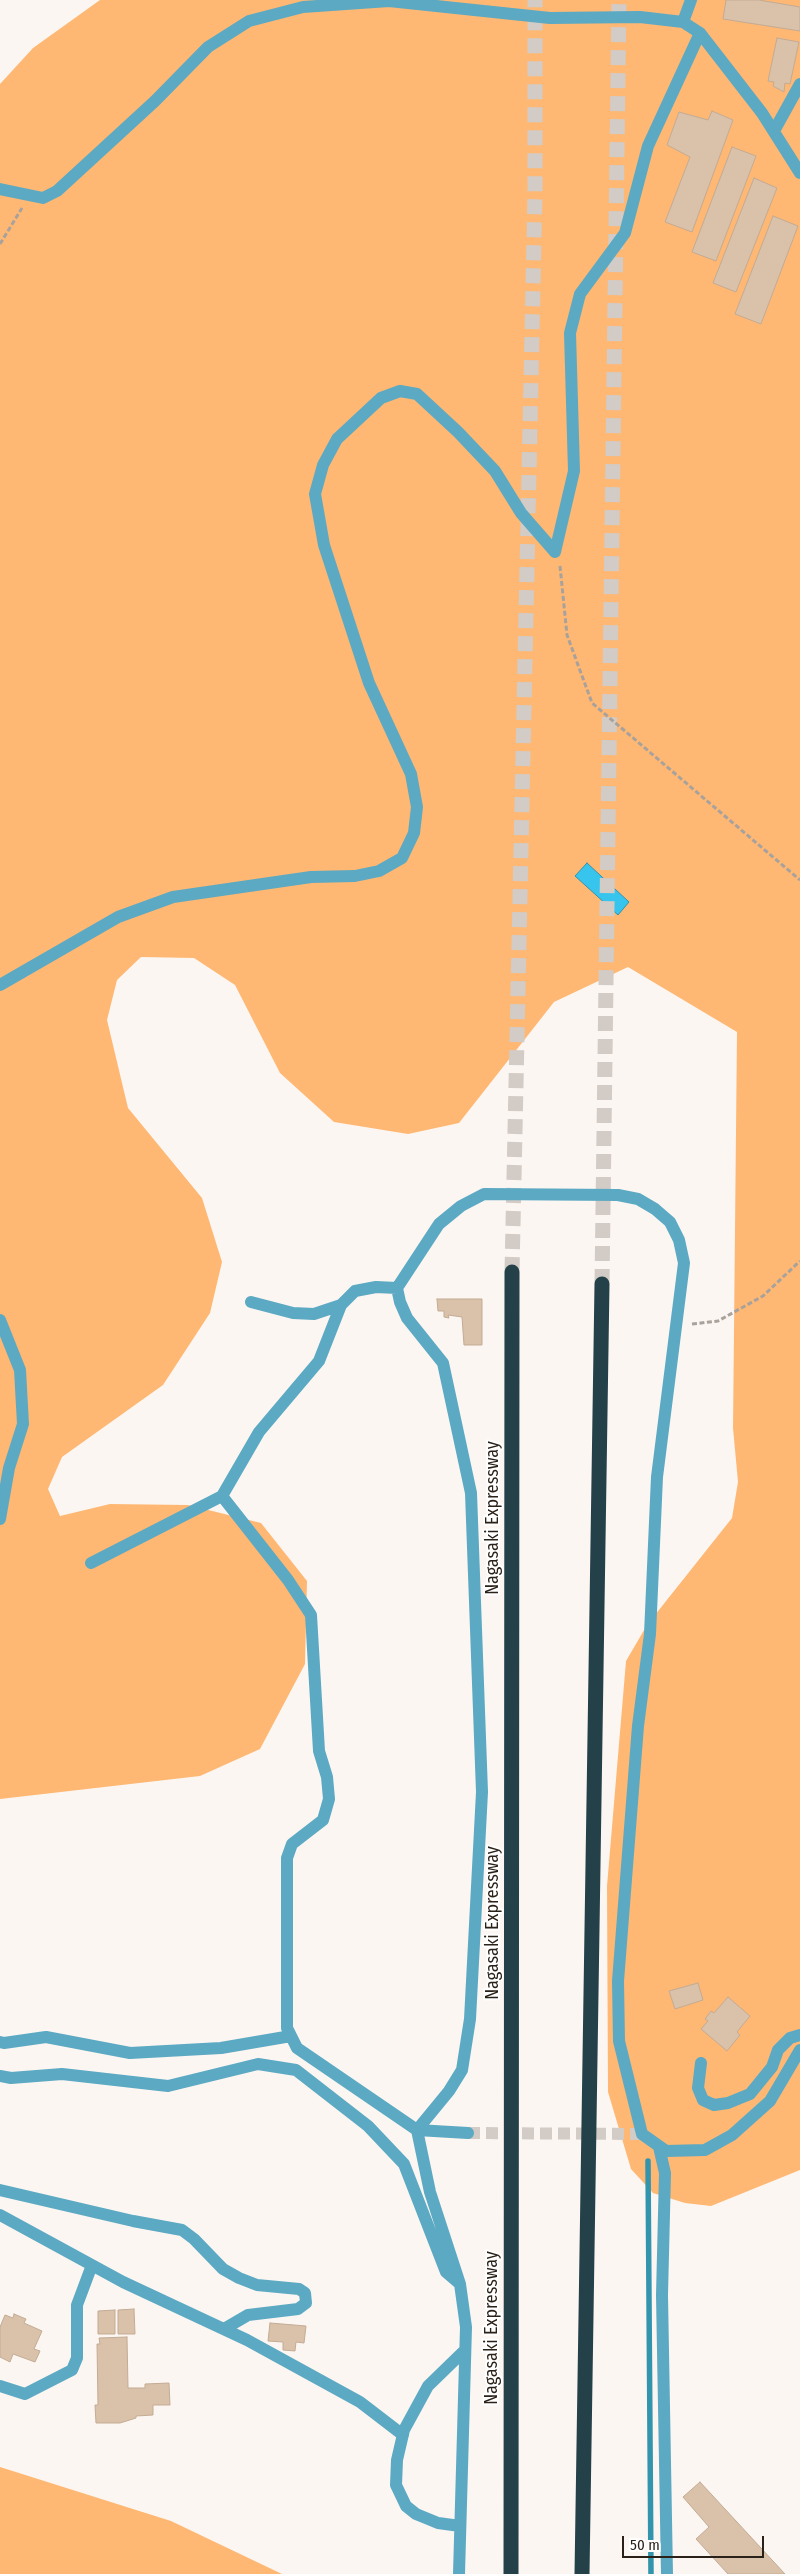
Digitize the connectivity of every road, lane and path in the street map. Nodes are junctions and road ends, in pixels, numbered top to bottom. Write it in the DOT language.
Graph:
graph roads {
  1 [pos="691,0"];
  2 [pos="683,22"];
  3 [pos="700,33"];
  4 [pos="800,84"];
  5 [pos="774,132"];
  6 [pos="784,147"];
  7 [pos="800,151"];
  8 [pos="800,173"];
  9 [pos="0,189"];
  10 [pos="29,197"];
  11 [pos="0,244"];
  12 [pos="555,552"];
  13 [pos="800,880"];
  14 [pos="0,985"];
  15 [pos="800,1260"];
  16 [pos="512,1272"];
  17 [pos="602,1284"];
  18 [pos="398,1288"];
  19 [pos="251,1302"];
  20 [pos="341,1305"];
  21 [pos="0,1320"];
  22 [pos="676,1326"];
  23 [pos="222,1496"];
  24 [pos="0,1519"];
  25 [pos="91,1563"];
  26 [pos="800,2035"];
  27 [pos="291,2036"];
  28 [pos="0,2042"];
  29 [pos="800,2050"];
  30 [pos="701,2063"];
  31 [pos="0,2076"];
  32 [pos="417,2130"];
  33 [pos="468,2133"];
  34 [pos="659,2147"];
  35 [pos="0,2190"];
  36 [pos="0,2215"];
  37 [pos="92,2265"];
  38 [pos="460,2284"];
  39 [pos="224,2329"];
  40 [pos="463,2352"];
  41 [pos="0,2386"];
  42 [pos="403,2435"];
  43 [pos="460,2526"];
  44 [pos="459,2574"];
  45 [pos="511,2574"];
  46 [pos="582,2574"];
  47 [pos="667,2574"];
  1 -- 2 [label="street"];
  2 -- 3 [label="street"];
  2 -- 10 [label="street"];
  3 -- 5 [label="street"];
  3 -- 12 [label="street"];
  4 -- 5 [label="street"];
  5 -- 6 [label="street"];
  6 -- 7 [label="street"];
  6 -- 8 [label="street"];
  9 -- 10 [label="street"];
  10 -- 11 [label="path"];
  12 -- 13 [label="path"];
  12 -- 14 [label="street"];
  15 -- 22 [label="path"];
  16 -- 45 [label="highway, Nagasaki Expressway"];
  17 -- 46 [label="highway"];
  18 -- 20 [label="street"];
  18 -- 22 [label="street"];
  18 -- 32 [label="street"];
  19 -- 20 [label="street"];
  20 -- 23 [label="street"];
  21 -- 24 [label="street"];
  22 -- 34 [label="street"];
  23 -- 25 [label="street"];
  23 -- 27 [label="street"];
  26 -- 30 [label="street"];
  27 -- 28 [label="street"];
  27 -- 32 [label="street"];
  29 -- 34 [label="street"];
  31 -- 38 [label="street"];
  32 -- 33 [label="street"];
  32 -- 38 [label="street"];
  34 -- 47 [label="street"];
  35 -- 39 [label="street"];
  36 -- 37 [label="street"];
  37 -- 39 [label="street"];
  37 -- 41 [label="street"];
  38 -- 40 [label="street"];
  39 -- 42 [label="street"];
  40 -- 42 [label="street"];
  40 -- 43 [label="street"];
  42 -- 43 [label="street"];
  43 -- 44 [label="street"];
}
